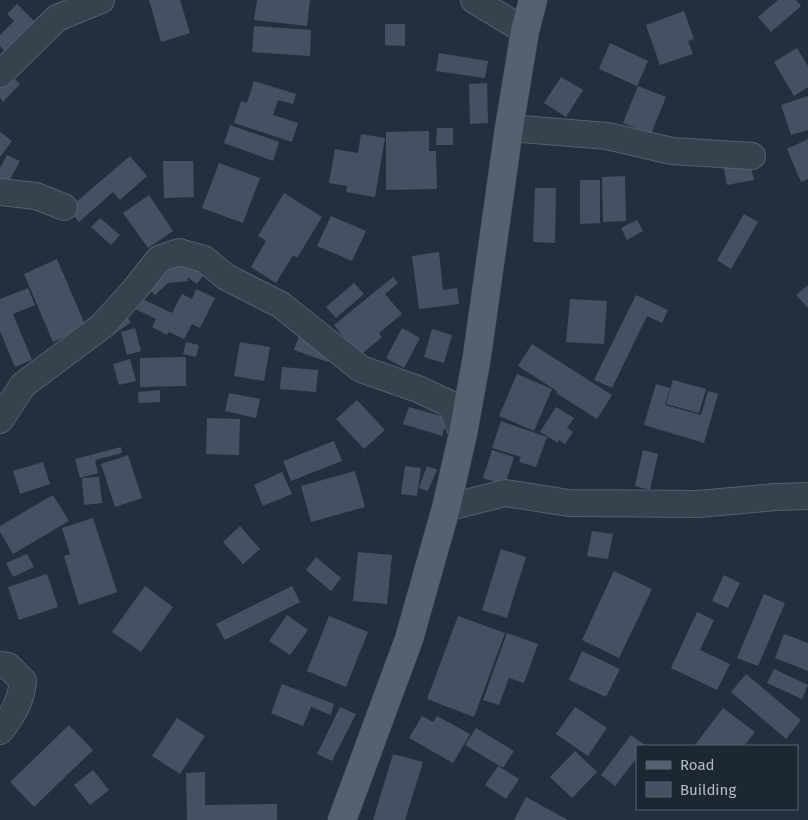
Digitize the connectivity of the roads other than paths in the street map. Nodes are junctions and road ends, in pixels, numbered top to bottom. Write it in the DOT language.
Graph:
graph roads {
  1 [pos="100,0"];
  2 [pos="474,0"];
  3 [pos="533,0"];
  4 [pos="525,30"];
  5 [pos="0,74"];
  6 [pos="509,128"];
  7 [pos="752,156"];
  8 [pos="0,192"];
  9 [pos="64,207"];
  10 [pos="0,420"];
  11 [pos="463,434"];
  12 [pos="808,496"];
  13 [pos="446,508"];
  14 [pos="0,664"];
  15 [pos="0,731"];
  16 [pos="342,820"];
  1 -- 5 [label="street"];
  2 -- 4 [label="street"];
  3 -- 4 [label="main road"];
  4 -- 6 [label="main road"];
  6 -- 7 [label="street"];
  6 -- 11 [label="main road"];
  8 -- 9 [label="street"];
  10 -- 11 [label="street"];
  11 -- 13 [label="main road"];
  12 -- 13 [label="street"];
  13 -- 16 [label="main road"];
  14 -- 15 [label="street"];
}
